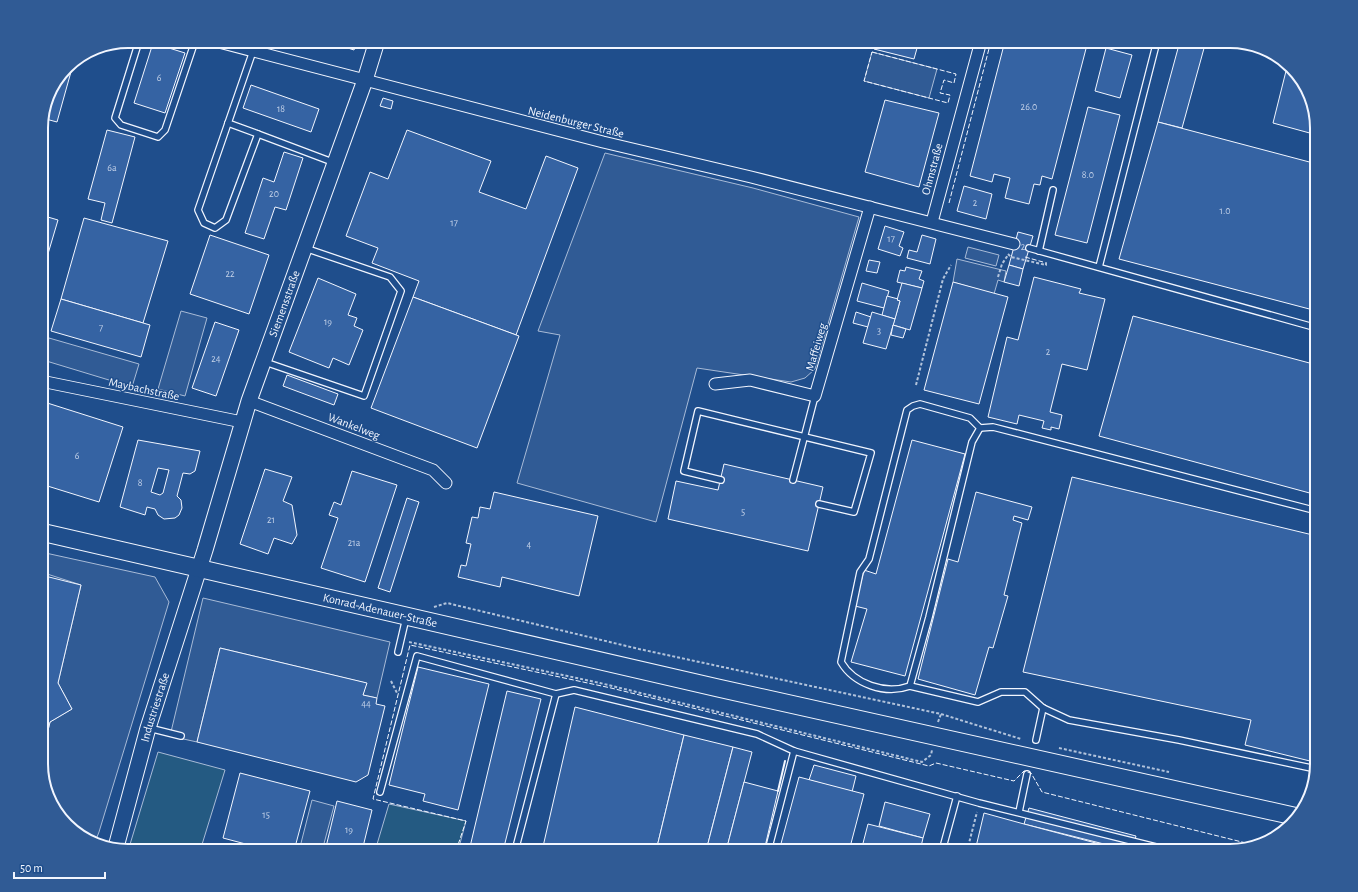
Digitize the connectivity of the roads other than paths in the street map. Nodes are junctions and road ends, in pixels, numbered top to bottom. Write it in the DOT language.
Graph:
graph roads {
  1 [pos="137,48"];
  2 [pos="193,48"];
  3 [pos="242,48"];
  4 [pos="375,48"];
  5 [pos="979,48"];
  6 [pos="1155,48"];
  7 [pos="253,51"];
  8 [pos="365,80"];
  9 [pos="228,123"];
  10 [pos="258,134"];
  11 [pos="335,163"];
  12 [pos="1053,190"];
  13 [pos="870,207"];
  14 [pos="932,222"];
  15 [pos="1014,244"];
  16 [pos="305,248"];
  17 [pos="1029,248"];
  18 [pos="1040,251"];
  19 [pos="1099,267"];
  20 [pos="1310,326"];
  21 [pos="263,362"];
  22 [pos="48,381"];
  23 [pos="715,384"];
  24 [pos="815,396"];
  25 [pos="249,401"];
  26 [pos="242,422"];
  27 [pos="980,428"];
  28 [pos="805,437"];
  29 [pos="721,480"];
  30 [pos="793,480"];
  31 [pos="446,483"];
  32 [pos="819,504"];
  33 [pos="1310,509"];
  34 [pos="48,534"];
  35 [pos="199,570"];
  36 [pos="406,616"];
  37 [pos="398,652"];
  38 [pos="910,686"];
  39 [pos="556,694"];
  40 [pos="1043,708"];
  41 [pos="148,728"];
  42 [pos="181,736"];
  43 [pos="1036,740"];
  44 [pos="794,751"];
  45 [pos="1310,768"];
  46 [pos="1028,774"];
  47 [pos="380,792"];
  48 [pos="957,796"];
  49 [pos="1019,812"];
  50 [pos="1291,816"];
  51 [pos="117,843"];
  52 [pos="517,844"];
  53 [pos="770,844"];
  54 [pos="944,844"];
  55 [pos="1145,844"];
  1 -- 2 [label="lane"];
  3 -- 7 [label="street, Neidenburger Straße"];
  4 -- 8 [label="main road, Siemensstraße"];
  5 -- 14 [label="street, Ohmstraße"];
  6 -- 19 [label="lane"];
  7 -- 8 [label="street, Neidenburger Straße"];
  7 -- 9 [label="lane"];
  8 -- 11 [label="main road, Siemensstraße"];
  8 -- 13 [label="street, Neidenburger Straße"];
  9 -- 10 [label="lane"];
  9 -- 10 [label="lane"];
  10 -- 11 [label="lane"];
  11 -- 16 [label="main road, Siemensstraße"];
  12 -- 18 [label="lane"];
  13 -- 14 [label="street, Neidenburger Straße"];
  13 -- 24 [label="street, Maffeiweg"];
  14 -- 15 [label="street"];
  16 -- 21 [label="main road, Siemensstraße"];
  16 -- 21 [label="lane"];
  17 -- 18 [label="lane"];
  18 -- 19 [label="lane"];
  19 -- 20 [label="lane"];
  21 -- 25 [label="main road, Siemensstraße"];
  22 -- 26 [label="street, Maybachstraße"];
  23 -- 24 [label="street"];
  24 -- 28 [label="lane"];
  25 -- 26 [label="main road, Siemensstraße"];
  25 -- 31 [label="street, Wankelweg"];
  26 -- 35 [label="main road, Siemensstraße"];
  27 -- 33 [label="lane"];
  27 -- 38 [label="lane"];
  27 -- 38 [label="lane"];
  28 -- 29 [label="lane"];
  28 -- 30 [label="lane"];
  28 -- 32 [label="lane"];
  34 -- 35 [label="main road, Konrad-Adenauer-Straße"];
  35 -- 36 [label="main road, Konrad-Adenauer-Straße"];
  35 -- 41 [label="main road, Industriestraße"];
  36 -- 37 [label="lane"];
  36 -- 50 [label="main road, Konrad-Adenauer-Straße"];
  38 -- 40 [label="lane"];
  39 -- 44 [label="lane"];
  39 -- 47 [label="lane"];
  39 -- 52 [label="lane"];
  40 -- 43 [label="lane"];
  40 -- 45 [label="lane"];
  41 -- 42 [label="lane"];
  41 -- 51 [label="main road, Industriestraße"];
  44 -- 48 [label="lane"];
  44 -- 53 [label="lane"];
  46 -- 49 [label="lane"];
  48 -- 49 [label="lane"];
  48 -- 54 [label="lane"];
  49 -- 55 [label="lane"];
}
